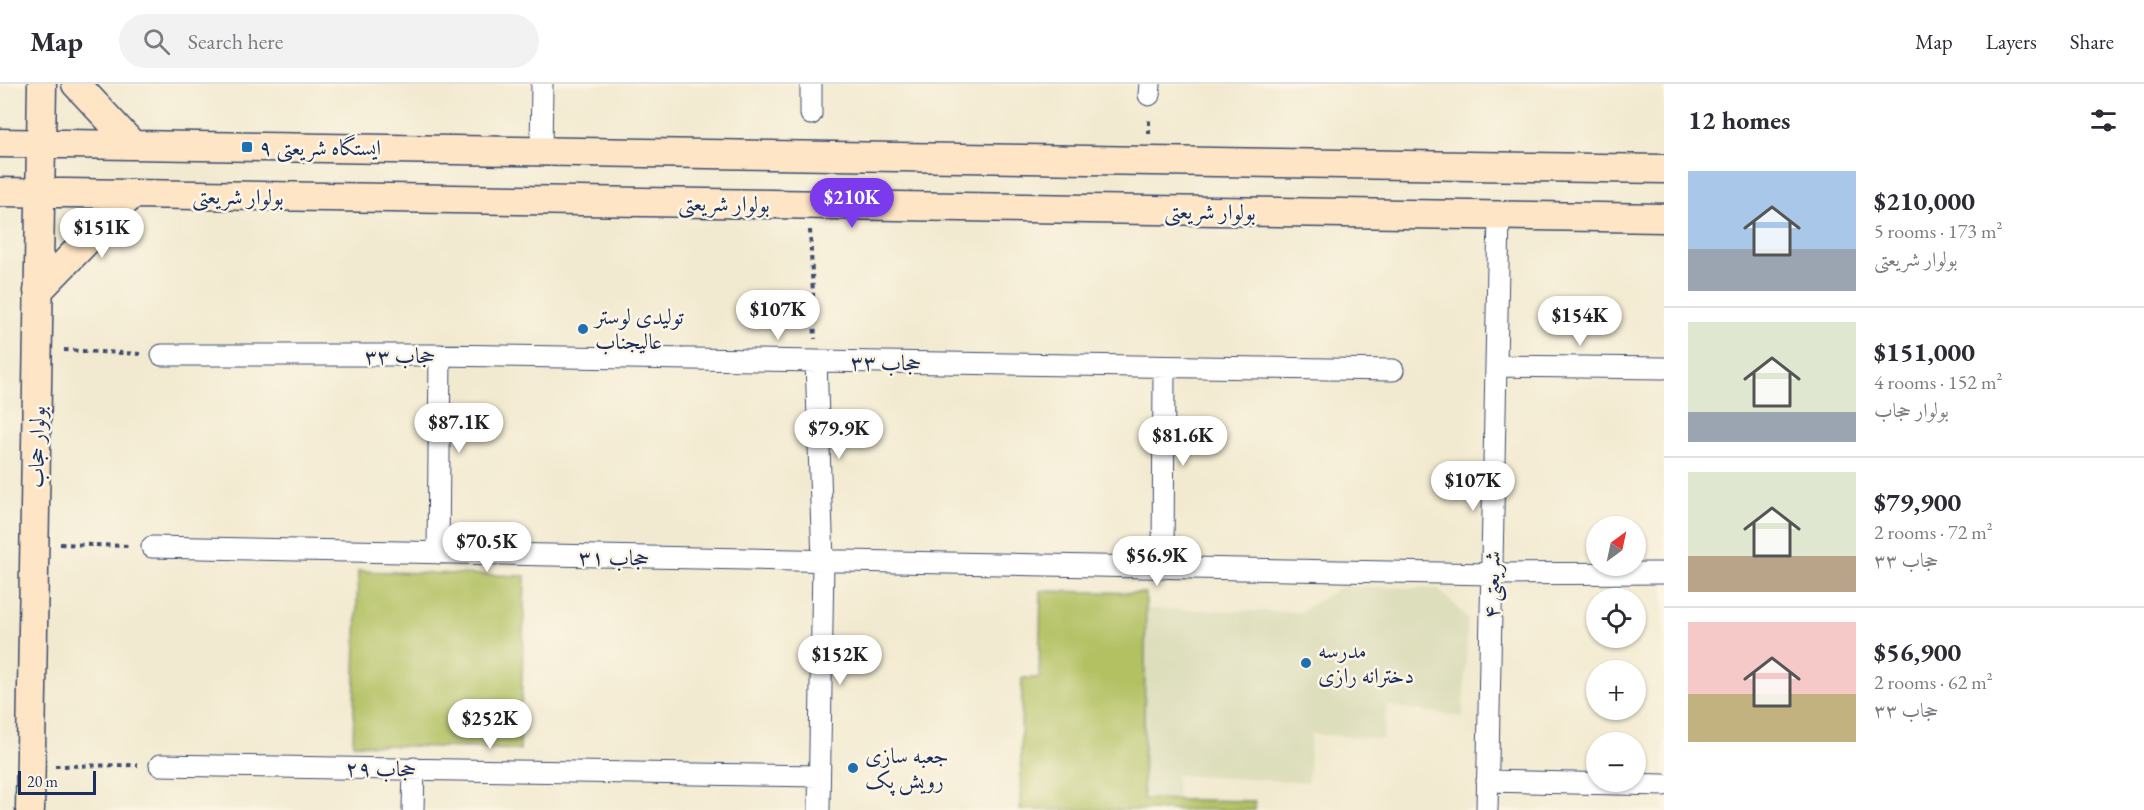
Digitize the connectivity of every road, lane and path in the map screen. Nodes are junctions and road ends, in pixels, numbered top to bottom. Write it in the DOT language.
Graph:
graph roads {
  1 [pos="42,84"];
  2 [pos="76,84"];
  3 [pos="542,84"];
  4 [pos="812,84"];
  5 [pos="1150,90"];
  6 [pos="811,114"];
  7 [pos="0,143"];
  8 [pos="41,144"];
  9 [pos="133,145"];
  10 [pos="541,152"];
  11 [pos="1148,161"];
  12 [pos="1664,169"];
  13 [pos="0,192"];
  14 [pos="40,193"];
  15 [pos="132,194"];
  16 [pos="809,205"];
  17 [pos="1499,216"];
  18 [pos="1664,218"];
  19 [pos="38,291"];
  20 [pos="37,349"];
  21 [pos="162,355"];
  22 [pos="440,355"];
  23 [pos="816,361"];
  24 [pos="1496,366"];
  25 [pos="1164,367"];
  26 [pos="1664,368"];
  27 [pos="1393,370"];
  28 [pos="34,544"];
  29 [pos="152,547"];
  30 [pos="438,553"];
  31 [pos="823,561"];
  32 [pos="1163,568"];
  33 [pos="1664,573"];
  34 [pos="1491,574"];
  35 [pos="160,765"];
  36 [pos="31,767"];
  37 [pos="414,768"];
  38 [pos="819,776"];
  39 [pos="1487,781"];
  40 [pos="1664,785"];
  41 [pos="30,810"];
  42 [pos="413,810"];
  43 [pos="819,810"];
  44 [pos="1487,810"];
  1 -- 8 [label="main road, بولوار حجاب"];
  2 -- 9 [label="main road"];
  3 -- 10 [label="street"];
  4 -- 6 [label="street"];
  5 -- 11 [label="path"];
  7 -- 8 [label="main road"];
  8 -- 9 [label="main road"];
  8 -- 14 [label="main road, بولوار حجاب"];
  9 -- 10 [label="main road"];
  10 -- 11 [label="main road"];
  11 -- 12 [label="main road"];
  13 -- 14 [label="main road, بولوار شریعتی"];
  14 -- 15 [label="main road, بولوار شریعتی"];
  14 -- 19 [label="main road, بولوار حجاب"];
  15 -- 16 [label="main road, بولوار شریعتی"];
  15 -- 19 [label="main road"];
  16 -- 17 [label="main road, بولوار شریعتی"];
  16 -- 23 [label="path"];
  17 -- 18 [label="main road, بولوار شریعتی"];
  17 -- 24 [label="street, شریعتی ۴"];
  19 -- 20 [label="main road, بولوار حجاب"];
  20 -- 21 [label="path"];
  20 -- 28 [label="main road, بولوار حجاب"];
  21 -- 22 [label="street, حجاب ۳۳"];
  22 -- 23 [label="street, حجاب ۳۳"];
  22 -- 30 [label="street"];
  23 -- 25 [label="street, حجاب ۳۳"];
  23 -- 31 [label="street"];
  24 -- 26 [label="street"];
  24 -- 34 [label="street, شریعتی ۴"];
  25 -- 27 [label="street, حجاب ۳۳"];
  25 -- 32 [label="street"];
  28 -- 29 [label="path"];
  28 -- 36 [label="main road, بولوار حجاب"];
  29 -- 30 [label="street, حجاب ۳۱"];
  30 -- 31 [label="street, حجاب ۳۱"];
  31 -- 32 [label="street, حجاب ۳۱"];
  31 -- 38 [label="street"];
  32 -- 34 [label="street, حجاب ۳۱"];
  33 -- 34 [label="street, حجاب ۳۱"];
  34 -- 39 [label="street, شریعتی ۴"];
  35 -- 36 [label="path"];
  35 -- 37 [label="street, حجاب ۲۹"];
  36 -- 41 [label="main road, بولوار حجاب"];
  37 -- 38 [label="street, حجاب ۲۹"];
  37 -- 42 [label="street"];
  38 -- 43 [label="street"];
  39 -- 40 [label="street"];
  39 -- 44 [label="street, شریعتی ۴"];
}
